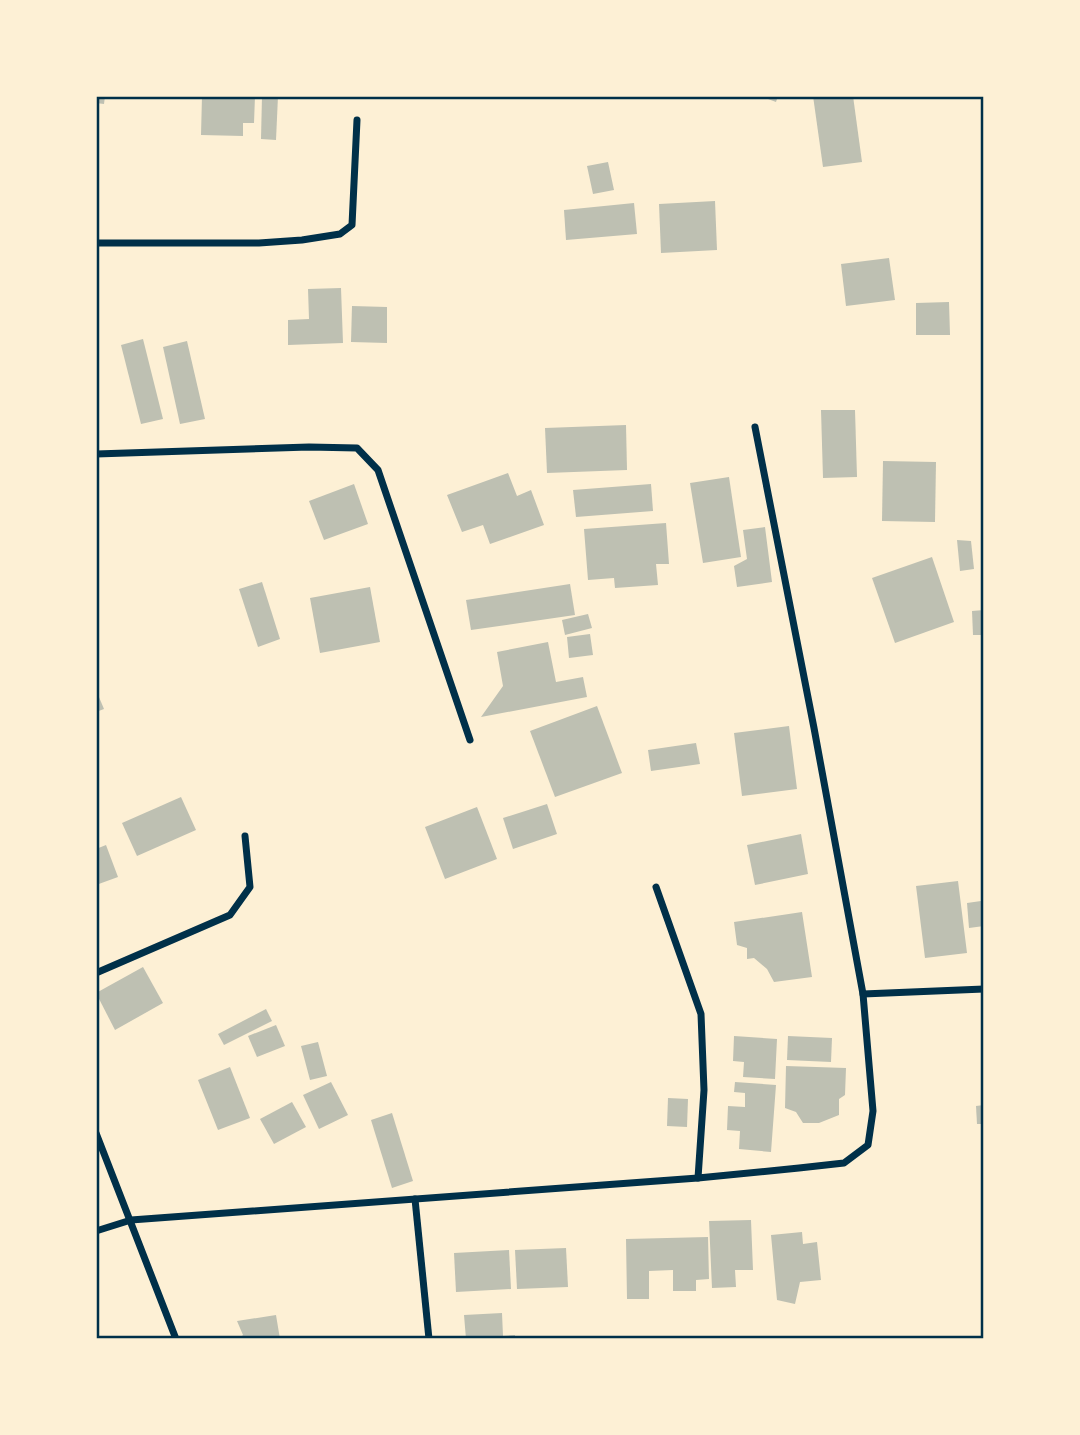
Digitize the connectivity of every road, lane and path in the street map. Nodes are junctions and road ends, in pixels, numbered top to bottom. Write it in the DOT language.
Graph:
graph roads {
  1 [pos="357,120"];
  2 [pos="96,243"];
  3 [pos="755,427"];
  4 [pos="96,454"];
  5 [pos="470,740"];
  6 [pos="245,836"];
  7 [pos="656,887"];
  8 [pos="96,973"];
  9 [pos="984,989"];
  10 [pos="863,994"];
  11 [pos="96,1133"];
  12 [pos="698,1178"];
  13 [pos="415,1199"];
  14 [pos="131,1220"];
  15 [pos="96,1231"];
  16 [pos="176,1339"];
  17 [pos="429,1339"];
  1 -- 2 [label="street"];
  3 -- 10 [label="street"];
  4 -- 5 [label="street"];
  6 -- 8 [label="street"];
  7 -- 12 [label="street"];
  9 -- 10 [label="street"];
  10 -- 12 [label="street"];
  11 -- 14 [label="street"];
  12 -- 13 [label="street"];
  13 -- 14 [label="street"];
  13 -- 17 [label="street"];
  14 -- 15 [label="street"];
  14 -- 16 [label="street"];
}
